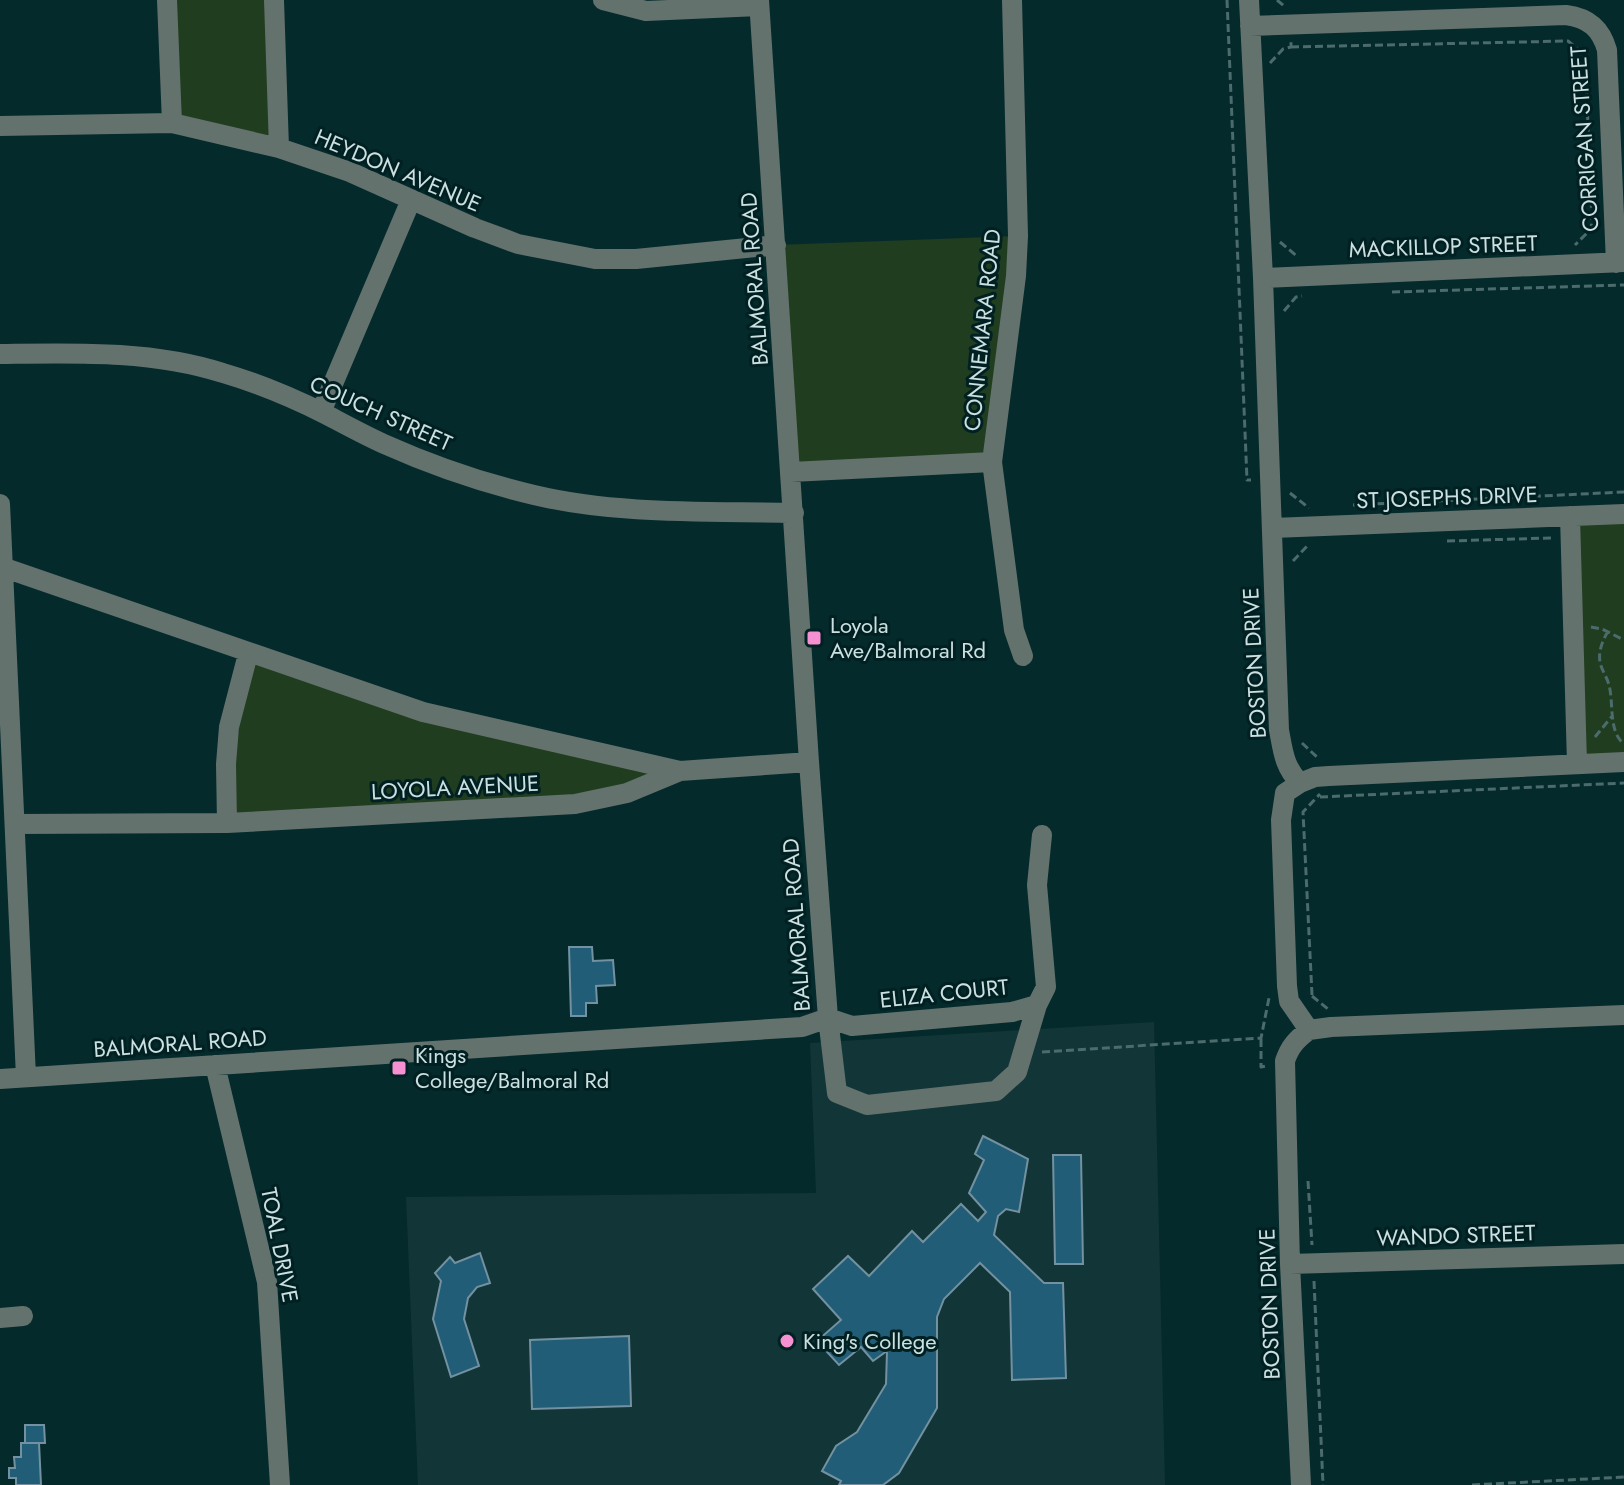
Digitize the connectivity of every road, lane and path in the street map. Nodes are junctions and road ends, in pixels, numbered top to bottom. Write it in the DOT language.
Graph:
graph roads {
  1 [pos="167,0"];
  2 [pos="274,0"];
  3 [pos="603,0"];
  4 [pos="1012,0"];
  5 [pos="1227,0"];
  6 [pos="1249,0"];
  7 [pos="1277,0"];
  8 [pos="759,3"];
  9 [pos="1291,25"];
  10 [pos="1250,26"];
  11 [pos="1291,47"];
  12 [pos="1270,63"];
  13 [pos="172,123"];
  14 [pos="0,126"];
  15 [pos="279,148"];
  16 [pos="411,200"];
  17 [pos="1280,242"];
  18 [pos="776,245"];
  19 [pos="1561,245"];
  20 [pos="1620,263"];
  21 [pos="1306,276"];
  22 [pos="1263,278"];
  23 [pos="1624,285"];
  24 [pos="1383,293"];
  25 [pos="1282,313"];
  26 [pos="0,354"];
  27 [pos="321,412"];
  28 [pos="992,462"];
  29 [pos="791,472"];
  30 [pos="1271,479"];
  31 [pos="1624,492"];
  32 [pos="1290,493"];
  33 [pos="0,504"];
  34 [pos="1341,505"];
  35 [pos="794,513"];
  36 [pos="1624,514"];
  37 [pos="1570,516"];
  38 [pos="1310,527"];
  39 [pos="1273,528"];
  40 [pos="1292,562"];
  41 [pos="5,568"];
  42 [pos="1573,625"];
  43 [pos="1608,631"];
  44 [pos="1624,640"];
  45 [pos="248,654"];
  46 [pos="1023,656"];
  47 [pos="1299,740"];
  48 [pos="1624,744"];
  49 [pos="809,762"];
  50 [pos="1624,762"];
  51 [pos="1577,764"];
  52 [pos="680,771"];
  53 [pos="1624,783"];
  54 [pos="1313,786"];
  55 [pos="227,823"];
  56 [pos="15,824"];
  57 [pos="1042,835"];
  58 [pos="1312,995"];
  59 [pos="1289,997"];
  60 [pos="1037,1005"];
  61 [pos="1624,1015"];
  62 [pos="828,1018"];
  63 [pos="1309,1030"];
  64 [pos="1023,1053"];
  65 [pos="215,1065"];
  66 [pos="26,1077"];
  67 [pos="0,1079"];
  68 [pos="1308,1171"];
  69 [pos="1624,1254"];
  70 [pos="1290,1264"];
  71 [pos="1313,1264"];
  72 [pos="23,1316"];
  73 [pos="0,1318"];
  74 [pos="1624,1477"];
  75 [pos="280,1485"];
  76 [pos="1301,1485"];
  77 [pos="1323,1485"];
  78 [pos="1472,1485"];
  1 -- 13 [label="street"];
  2 -- 15 [label="street"];
  3 -- 8 [label="street"];
  4 -- 28 [label="street, CONNEMARA ROAD"];
  5 -- 30 [label="path"];
  6 -- 10 [label="street, BOSTON DRIVE"];
  7 -- 9 [label="path"];
  8 -- 18 [label="street, BALMORAL ROAD"];
  9 -- 10 [label="street, CORRIGAN STREET"];
  9 -- 11 [label="path"];
  9 -- 20 [label="street, CORRIGAN STREET"];
  10 -- 22 [label="street, BOSTON DRIVE"];
  11 -- 12 [label="path"];
  11 -- 19 [label="path"];
  13 -- 14 [label="street, HEYDON AVENUE"];
  13 -- 15 [label="street, HEYDON AVENUE"];
  15 -- 16 [label="street, HEYDON AVENUE"];
  16 -- 18 [label="street, HEYDON AVENUE"];
  16 -- 27 [label="street"];
  17 -- 21 [label="path"];
  18 -- 29 [label="street, BALMORAL ROAD"];
  20 -- 21 [label="street, MACKILLOP STREET"];
  21 -- 22 [label="street, MACKILLOP STREET"];
  21 -- 25 [label="path"];
  22 -- 30 [label="street, BOSTON DRIVE"];
  23 -- 24 [label="path"];
  26 -- 27 [label="street, COUCH STREET"];
  27 -- 35 [label="street, COUCH STREET"];
  28 -- 29 [label="street, CONNEMARA ROAD"];
  28 -- 46 [label="street"];
  29 -- 35 [label="street, BALMORAL ROAD"];
  30 -- 39 [label="street, BOSTON DRIVE"];
  31 -- 34 [label="path"];
  32 -- 38 [label="path"];
  33 -- 41 [label="street"];
  35 -- 49 [label="street, BALMORAL ROAD"];
  36 -- 37 [label="street, ST JOSEPHS DRIVE"];
  37 -- 38 [label="street, ST JOSEPHS DRIVE"];
  37 -- 42 [label="street"];
  38 -- 39 [label="street, ST JOSEPHS DRIVE"];
  38 -- 40 [label="path"];
  39 -- 54 [label="street, BOSTON DRIVE"];
  41 -- 45 [label="street, LOYOLA AVENUE"];
  41 -- 56 [label="street"];
  42 -- 43 [label="path"];
  42 -- 51 [label="street"];
  43 -- 44 [label="path"];
  43 -- 48 [label="path"];
  45 -- 52 [label="street, LOYOLA AVENUE"];
  45 -- 55 [label="street"];
  47 -- 54 [label="path"];
  49 -- 52 [label="street, LOYOLA AVENUE"];
  49 -- 62 [label="street, BALMORAL ROAD"];
  50 -- 51 [label="street"];
  51 -- 54 [label="street"];
  52 -- 55 [label="street, LOYOLA AVENUE"];
  53 -- 54 [label="path"];
  54 -- 58 [label="path"];
  54 -- 59 [label="street"];
  55 -- 56 [label="street, LOYOLA AVENUE"];
  56 -- 66 [label="street"];
  57 -- 60 [label="street, ELIZA COURT"];
  59 -- 63 [label="street"];
  59 -- 64 [label="path"];
  60 -- 62 [label="street, ELIZA COURT"];
  60 -- 64 [label="street"];
  61 -- 63 [label="street"];
  62 -- 64 [label="street"];
  62 -- 65 [label="street, BALMORAL ROAD"];
  63 -- 70 [label="street, BOSTON DRIVE"];
  65 -- 66 [label="street, BALMORAL ROAD"];
  65 -- 75 [label="street, TOAL DRIVE"];
  66 -- 67 [label="street, BALMORAL ROAD"];
  68 -- 71 [label="path"];
  69 -- 71 [label="street, WANDO STREET"];
  70 -- 71 [label="street, WANDO STREET"];
  70 -- 76 [label="street, BOSTON DRIVE"];
  71 -- 77 [label="path"];
  72 -- 73 [label="street"];
  74 -- 78 [label="path"];
}
